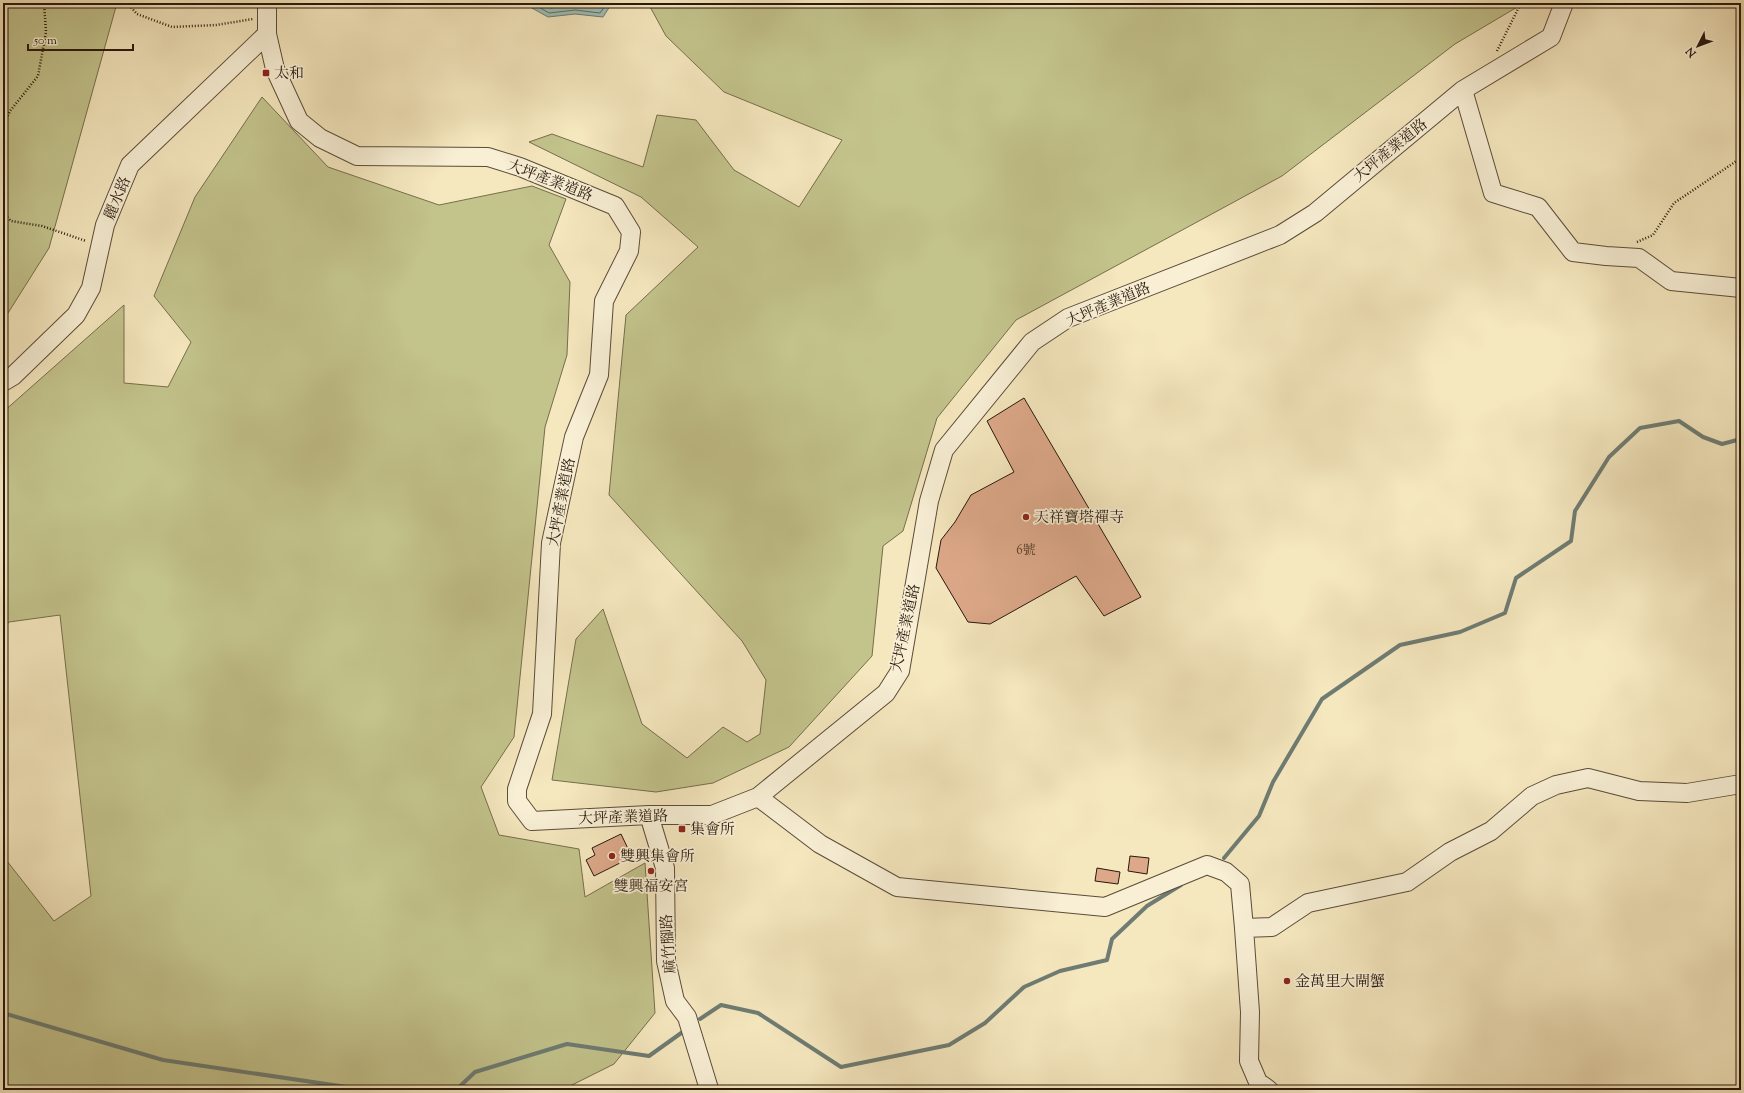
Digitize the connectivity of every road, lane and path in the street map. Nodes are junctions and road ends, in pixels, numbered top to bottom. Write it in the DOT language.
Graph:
graph roads {
  1 [pos="44,3"];
  2 [pos="127,3"];
  3 [pos="1521,3"];
  4 [pos="1564,3"];
  5 [pos="267,10"];
  6 [pos="267,34"];
  7 [pos="1483,78"];
  8 [pos="1463,90"];
  9 [pos="3,127"];
  10 [pos="1741,158"];
  11 [pos="3,213"];
  12 [pos="1632,244"];
  13 [pos="101,246"];
  14 [pos="1741,288"];
  15 [pos="3,382"];
  16 [pos="1741,784"];
  17 [pos="758,797"];
  18 [pos="649,816"];
  19 [pos="1244,928"];
  20 [pos="707,1090"];
  21 [pos="1269,1090"];
  1 -- 9 [label="path"];
  2 -- 5 [label="path"];
  3 -- 7 [label="path"];
  4 -- 7 [label="street, 大坪產業道路"];
  5 -- 6 [label="street, 大坪產業道路"];
  6 -- 13 [label="street, 麗水路"];
  6 -- 18 [label="street, 大坪產業道路"];
  7 -- 8 [label="street, 大坪產業道路"];
  8 -- 14 [label="street"];
  8 -- 17 [label="street, 大坪產業道路"];
  10 -- 12 [label="path"];
  11 -- 13 [label="path"];
  13 -- 15 [label="street, 麗水路"];
  16 -- 19 [label="street"];
  17 -- 18 [label="street, 大坪產業道路"];
  17 -- 19 [label="street"];
  18 -- 20 [label="street, 麻竹腳路"];
  19 -- 21 [label="street"];
}
